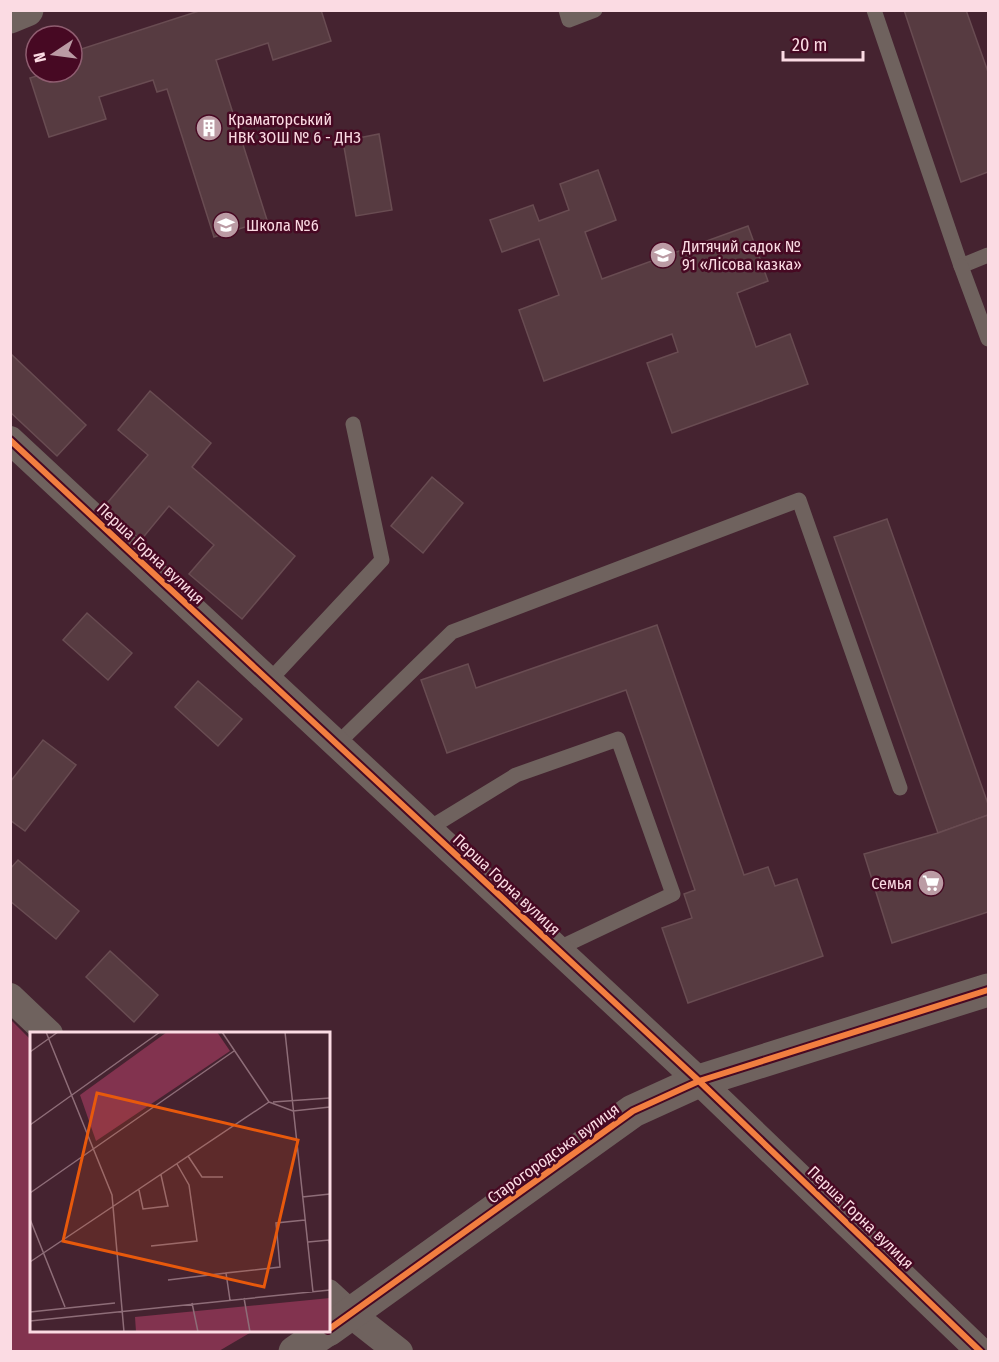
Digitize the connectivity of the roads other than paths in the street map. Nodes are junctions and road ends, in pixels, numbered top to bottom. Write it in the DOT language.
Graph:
graph roads {
  1 [pos="27,10"];
  2 [pos="566,10"];
  3 [pos="595,10"];
  4 [pos="874,10"];
  5 [pos="10,17"];
  6 [pos="988,255"];
  7 [pos="961,266"];
  8 [pos="988,339"];
  9 [pos="353,424"];
  10 [pos="10,440"];
  11 [pos="269,681"];
  12 [pos="337,744"];
  13 [pos="900,788"];
  14 [pos="428,829"];
  15 [pos="557,949"];
  16 [pos="988,990"];
  17 [pos="10,997"];
  18 [pos="48,1032"];
  19 [pos="699,1081"];
  20 [pos="334,1317"];
  21 [pos="317,1332"];
  22 [pos="295,1352"];
  23 [pos="399,1352"];
  24 [pos="981,1352"];
  1 -- 5 [label="street"];
  2 -- 3 [label="lane"];
  4 -- 7 [label="lane"];
  6 -- 7 [label="lane"];
  7 -- 8 [label="lane"];
  9 -- 11 [label="lane"];
  10 -- 11 [label="street, Перша Горна вулиця"];
  11 -- 12 [label="street, Перша Горна вулиця"];
  12 -- 13 [label="lane"];
  12 -- 14 [label="street, Перша Горна вулиця"];
  14 -- 15 [label="street, Перша Горна вулиця"];
  14 -- 15 [label="lane"];
  15 -- 19 [label="street, Перша Горна вулиця"];
  16 -- 19 [label="street, Старогородська вулиця"];
  17 -- 18 [label="street"];
  19 -- 20 [label="street, Старогородська вулиця"];
  19 -- 24 [label="street, Перша Горна вулиця"];
  20 -- 23 [label="street"];
  21 -- 22 [label="street, Старогородська вулиця"];
}
